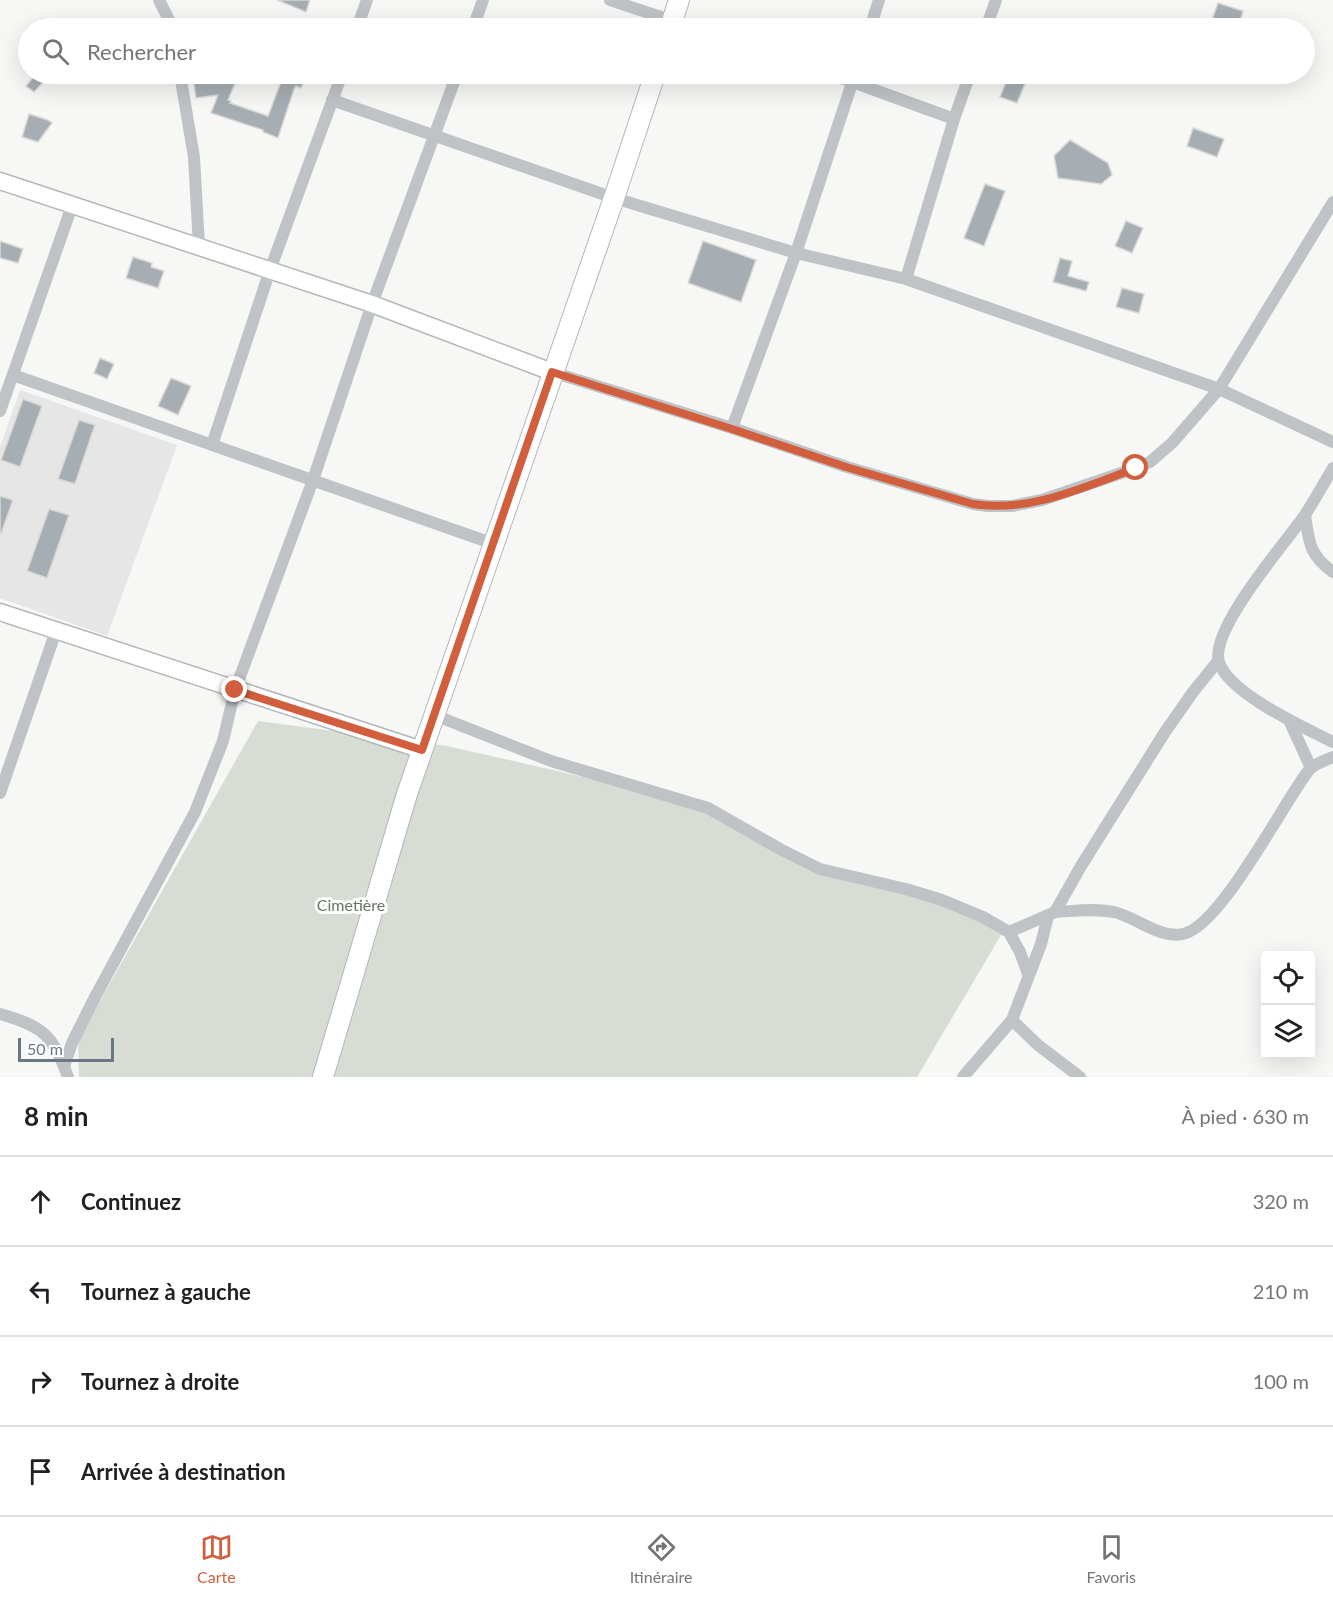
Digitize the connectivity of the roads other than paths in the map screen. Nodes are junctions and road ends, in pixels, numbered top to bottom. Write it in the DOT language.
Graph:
graph roads {
  1 [pos="159,0"];
  2 [pos="367,0"];
  3 [pos="483,0"];
  4 [pos="610,0"];
  5 [pos="679,0"];
  6 [pos="879,0"];
  7 [pos="996,0"];
  8 [pos="168,18"];
  9 [pos="361,18"];
  10 [pos="477,18"];
  11 [pos="654,18"];
  12 [pos="673,18"];
  13 [pos="873,18"];
  14 [pos="990,18"];
  15 [pos="182,84"];
  16 [pos="338,84"];
  17 [pos="453,84"];
  18 [pos="652,84"];
  19 [pos="852,84"];
  20 [pos="870,84"];
  21 [pos="967,84"];
  22 [pos="332,100"];
  23 [pos="954,120"];
  24 [pos="434,135"];
  25 [pos="0,181"];
  26 [pos="614,198"];
  27 [pos="1333,202"];
  28 [pos="72,206"];
  29 [pos="199,246"];
  30 [pos="796,253"];
  31 [pos="270,270"];
  32 [pos="906,279"];
  33 [pos="372,304"];
  34 [pos="552,372"];
  35 [pos="13,375"];
  36 [pos="1219,389"];
  37 [pos="0,411"];
  38 [pos="732,429"];
  39 [pos="1333,442"];
  40 [pos="212,445"];
  41 [pos="1333,468"];
  42 [pos="313,480"];
  43 [pos="1305,515"];
  44 [pos="494,543"];
  45 [pos="1333,572"];
  46 [pos="0,612"];
  47 [pos="56,632"];
  48 [pos="1218,661"];
  49 [pos="235,690"];
  50 [pos="434,715"];
  51 [pos="1289,720"];
  52 [pos="1333,742"];
  53 [pos="422,750"];
  54 [pos="1333,757"];
  55 [pos="1311,768"];
  56 [pos="4,770"];
  57 [pos="0,793"];
  58 [pos="1052,914"];
  59 [pos="1009,933"];
  60 [pos="1028,974"];
  61 [pos="0,1014"];
  62 [pos="1012,1020"];
  63 [pos="66,1072"];
  64 [pos="323,1077"];
  65 [pos="963,1077"];
  66 [pos="1080,1077"];
  1 -- 8 [label="street"];
  2 -- 9 [label="street"];
  3 -- 10 [label="street"];
  4 -- 11 [label="street"];
  5 -- 12 [label="main road"];
  6 -- 13 [label="street"];
  7 -- 14 [label="street"];
  15 -- 29 [label="street"];
  16 -- 22 [label="street"];
  17 -- 24 [label="street"];
  18 -- 26 [label="main road"];
  19 -- 30 [label="street"];
  20 -- 23 [label="street"];
  21 -- 23 [label="street"];
  22 -- 24 [label="street"];
  22 -- 31 [label="street"];
  23 -- 32 [label="street"];
  24 -- 26 [label="street"];
  24 -- 33 [label="street"];
  25 -- 28 [label="street"];
  26 -- 30 [label="street"];
  26 -- 34 [label="main road"];
  27 -- 36 [label="street"];
  28 -- 29 [label="street"];
  28 -- 35 [label="street"];
  29 -- 31 [label="street"];
  30 -- 32 [label="street"];
  30 -- 38 [label="street"];
  31 -- 33 [label="street"];
  31 -- 40 [label="street"];
  32 -- 36 [label="street"];
  33 -- 34 [label="street"];
  33 -- 42 [label="street"];
  34 -- 38 [label="street"];
  34 -- 44 [label="main road"];
  35 -- 37 [label="street"];
  35 -- 40 [label="street"];
  36 -- 38 [label="street"];
  36 -- 39 [label="street"];
  40 -- 42 [label="street"];
  41 -- 43 [label="street"];
  42 -- 44 [label="street"];
  42 -- 49 [label="street"];
  43 -- 45 [label="street"];
  43 -- 48 [label="street"];
  44 -- 50 [label="main road"];
  46 -- 47 [label="street"];
  47 -- 49 [label="street"];
  47 -- 56 [label="street"];
  48 -- 51 [label="street"];
  48 -- 58 [label="street"];
  49 -- 53 [label="street"];
  49 -- 63 [label="street"];
  50 -- 53 [label="main road"];
  50 -- 59 [label="street"];
  51 -- 52 [label="street"];
  51 -- 55 [label="street"];
  53 -- 64 [label="main road"];
  54 -- 55 [label="street"];
  55 -- 58 [label="street"];
  56 -- 57 [label="street"];
  58 -- 59 [label="street"];
  58 -- 60 [label="street"];
  59 -- 60 [label="street"];
  60 -- 62 [label="street"];
  61 -- 63 [label="street"];
  62 -- 65 [label="street"];
  62 -- 66 [label="street"];
}
